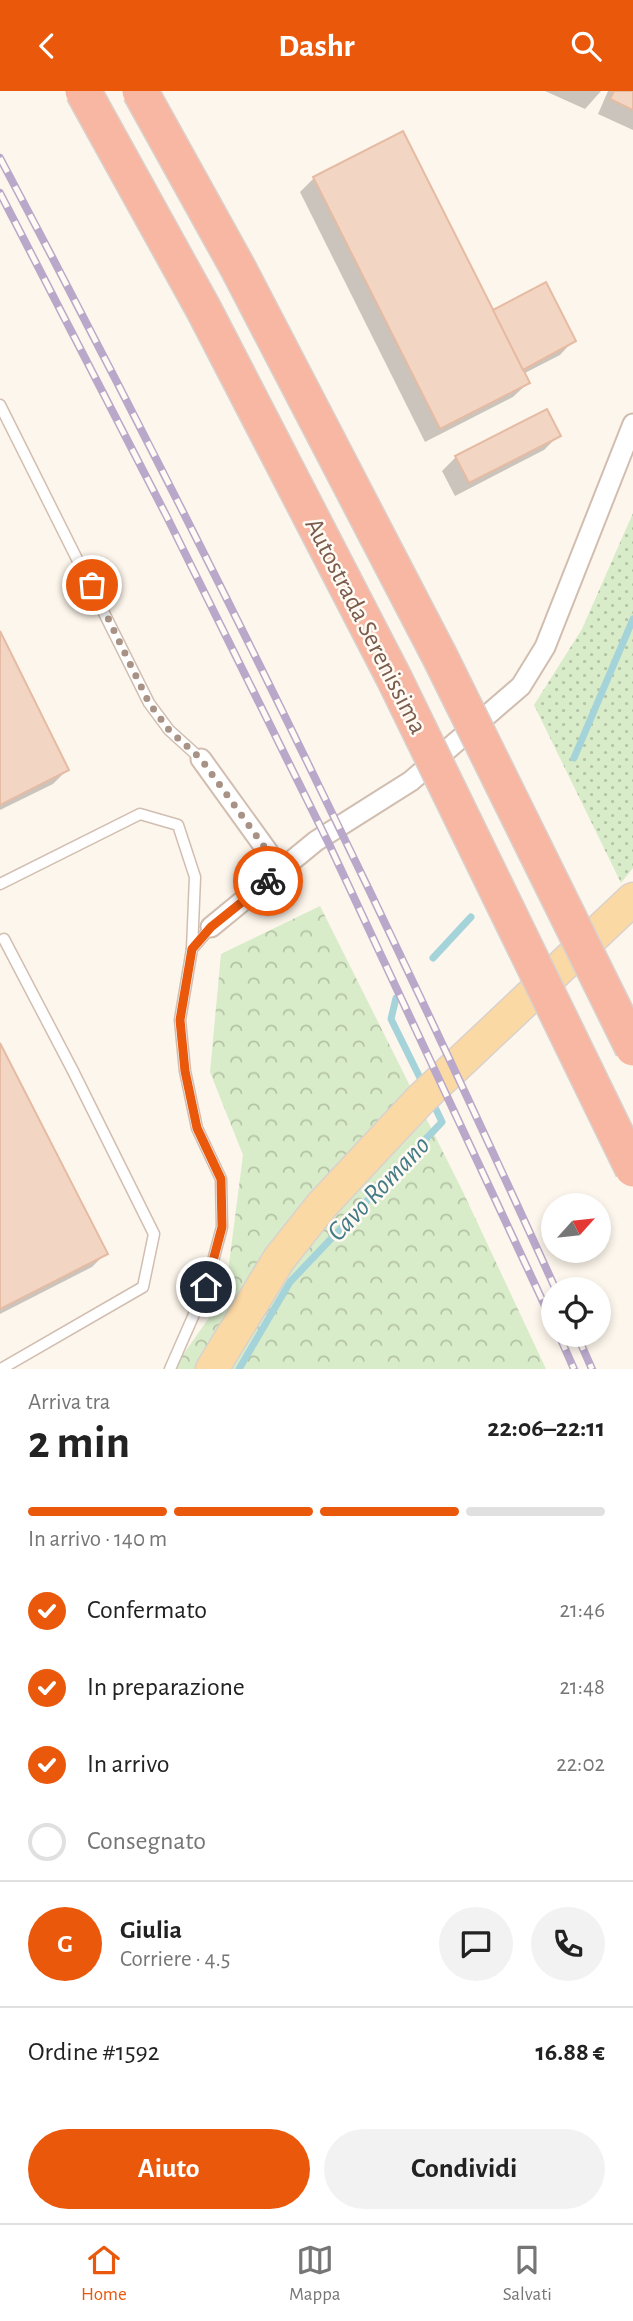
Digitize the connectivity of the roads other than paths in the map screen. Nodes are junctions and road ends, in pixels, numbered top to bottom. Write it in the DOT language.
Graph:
graph roads {
  1 [pos="83,91"];
  2 [pos="140,91"];
  3 [pos="0,405"];
  4 [pos="633,424"];
  5 [pos="201,759"];
  6 [pos="281,870"];
  7 [pos="0,884"];
  8 [pos="633,899"];
  9 [pos="211,927"];
  10 [pos="4,939"];
  11 [pos="192,949"];
  12 [pos="633,1048"];
  13 [pos="633,1168"];
  14 [pos="1,1369"];
  15 [pos="170,1369"];
  16 [pos="212,1369"];
  1 -- 13 [label="highway, Autostrada Serenissima, bridge"];
  2 -- 12 [label="highway, Autostrada Serenissima, bridge"];
  3 -- 5 [label="lane"];
  4 -- 6 [label="street"];
  5 -- 6 [label="street"];
  6 -- 9 [label="street"];
  7 -- 11 [label="lane"];
  8 -- 16 [label="main road"];
  9 -- 11 [label="lane"];
  10 -- 14 [label="lane"];
  11 -- 15 [label="lane"];
}
